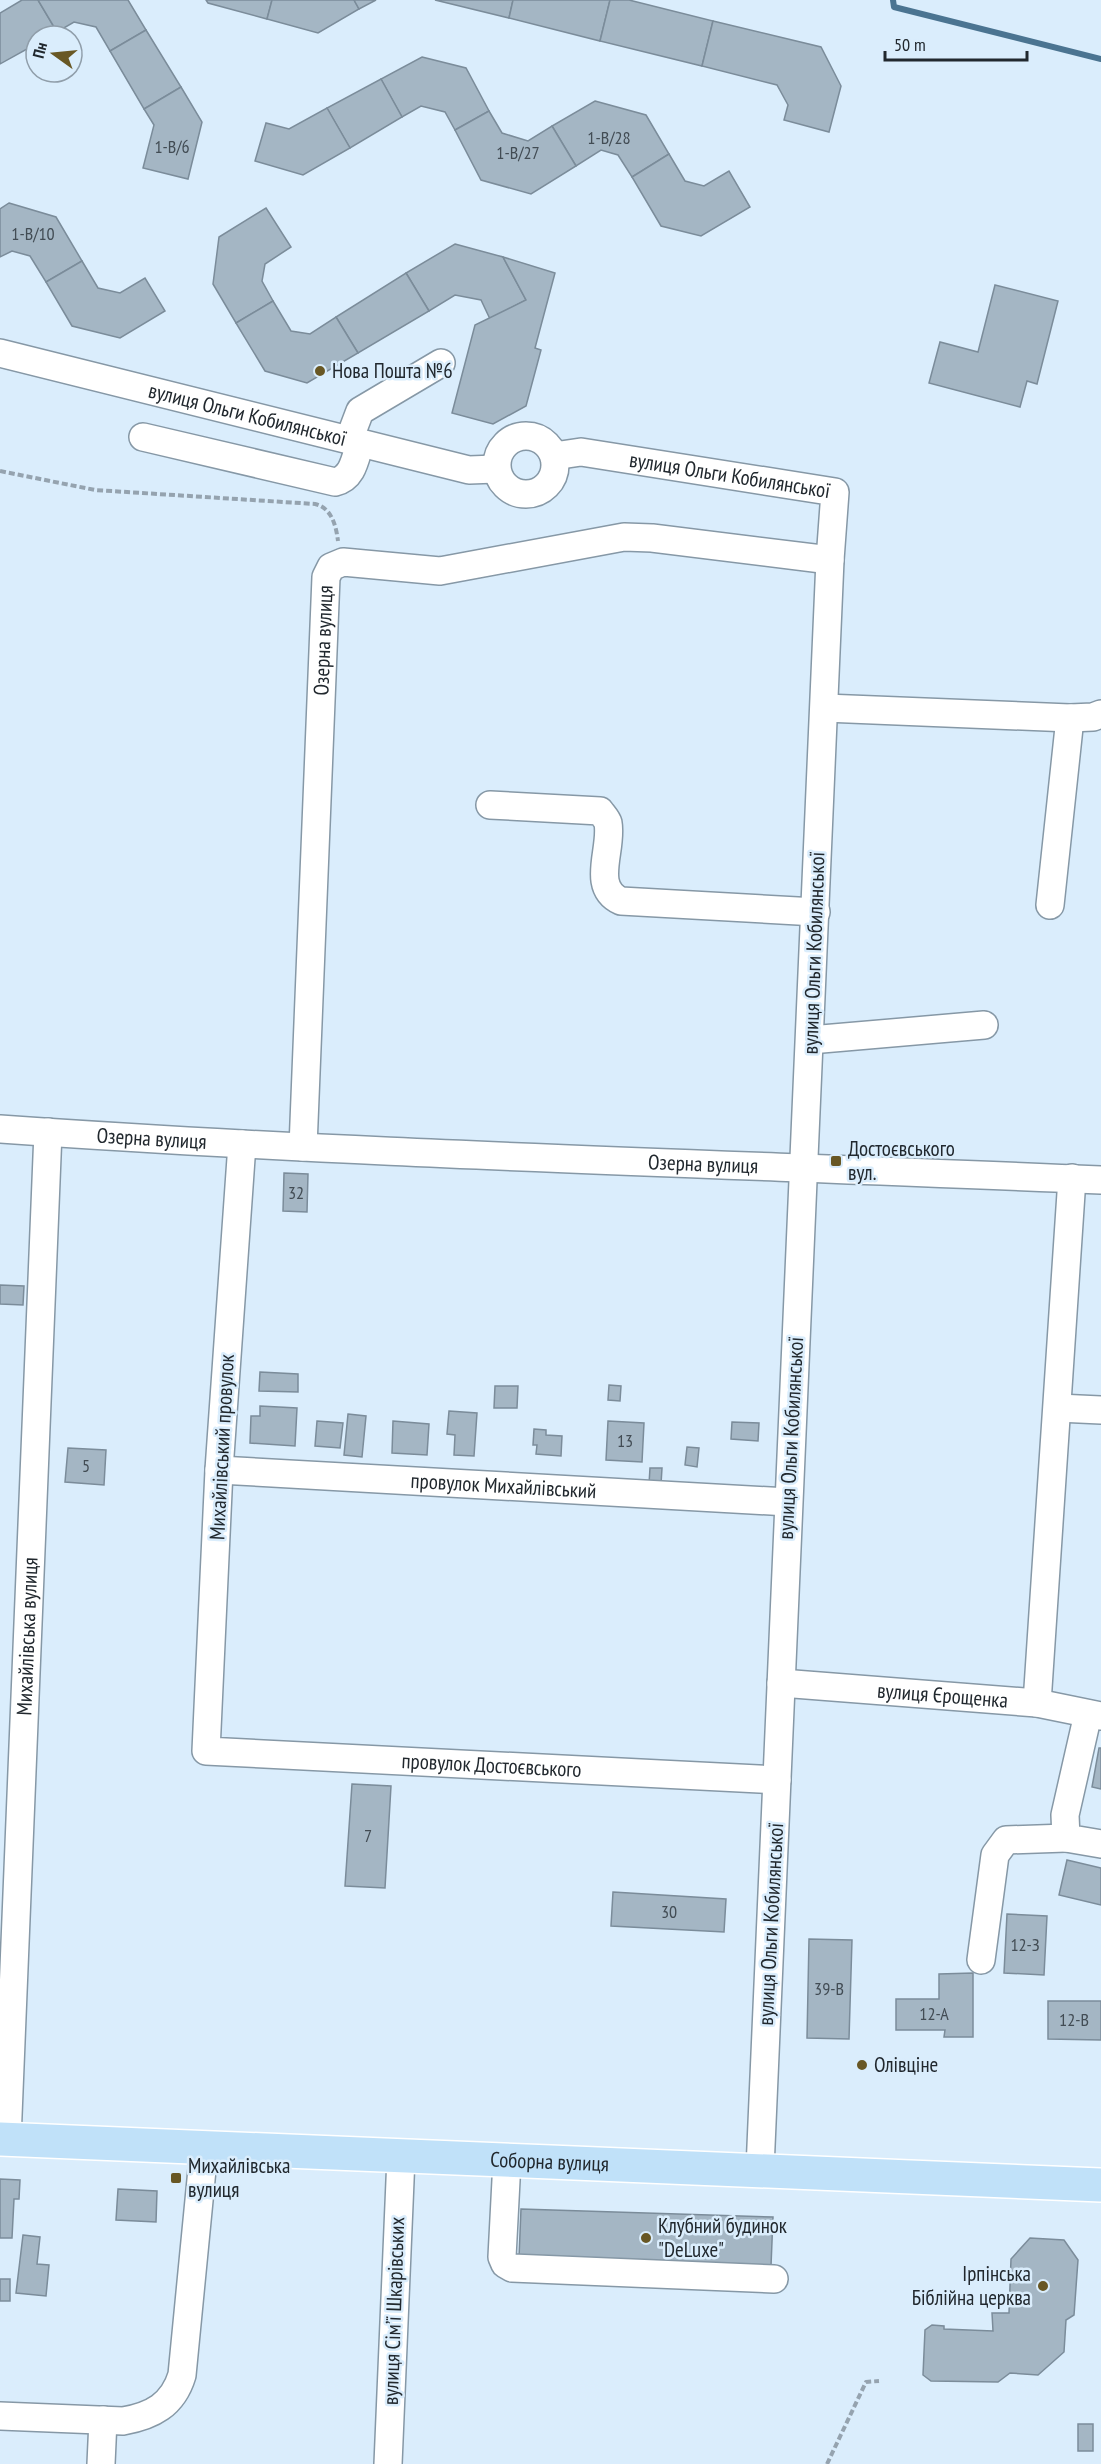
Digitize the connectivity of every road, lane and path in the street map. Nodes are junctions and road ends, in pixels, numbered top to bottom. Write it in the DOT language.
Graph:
graph roads {
  1 [pos="0,353"];
  2 [pos="441,363"];
  3 [pos="143,437"];
  4 [pos="354,442"];
  5 [pos="554,456"];
  6 [pos="496,469"];
  7 [pos="0,471"];
  8 [pos="830,560"];
  9 [pos="336,563"];
  10 [pos="825,708"];
  11 [pos="1101,714"];
  12 [pos="1070,718"];
  13 [pos="490,805"];
  14 [pos="1050,905"];
  15 [pos="816,912"];
  16 [pos="984,1025"];
  17 [pos="810,1040"];
  18 [pos="0,1129"];
  19 [pos="48,1132"];
  20 [pos="242,1144"];
  21 [pos="303,1147"];
  22 [pos="805,1170"];
  23 [pos="1072,1178"];
  24 [pos="1101,1179"];
  25 [pos="1058,1408"];
  26 [pos="1101,1410"];
  27 [pos="219,1470"];
  28 [pos="788,1502"];
  29 [pos="782,1683"];
  30 [pos="1037,1703"];
  31 [pos="1094,1715"];
  32 [pos="207,1751"];
  33 [pos="777,1780"];
  34 [pos="1066,1838"];
  35 [pos="1101,1844"];
  36 [pos="981,1960"];
  37 [pos="4,2140"];
  38 [pos="204,2149"];
  39 [pos="401,2157"];
  40 [pos="507,2161"];
  41 [pos="760,2169"];
  42 [pos="1101,2185"];
  43 [pos="774,2279"];
  44 [pos="879,2381"];
  45 [pos="0,2416"];
  46 [pos="103,2420"];
  47 [pos="101,2464"];
  48 [pos="388,2464"];
  49 [pos="827,2464"];
  1 -- 4 [label="street, вулиця Ольги Кобилянської"];
  2 -- 4 [label="street"];
  3 -- 4 [label="street"];
  4 -- 6 [label="street, вулиця Ольги Кобилянської"];
  5 -- 6 [label="street"];
  5 -- 6 [label="street"];
  5 -- 8 [label="street, вулиця Ольги Кобилянської"];
  7 -- 9 [label="path"];
  8 -- 9 [label="street, Озерна вулиця"];
  8 -- 10 [label="street, вулиця Ольги Кобилянської"];
  9 -- 21 [label="street, Озерна вулиця"];
  10 -- 12 [label="street"];
  10 -- 15 [label="street, вулиця Ольги Кобилянської"];
  11 -- 12 [label="street"];
  12 -- 14 [label="street"];
  13 -- 15 [label="street"];
  15 -- 17 [label="street, вулиця Ольги Кобилянської"];
  16 -- 17 [label="street"];
  17 -- 22 [label="street, вулиця Ольги Кобилянської"];
  18 -- 19 [label="street, Озерна вулиця"];
  19 -- 20 [label="street, Озерна вулиця"];
  19 -- 37 [label="street, Михайлівська вулиця"];
  20 -- 21 [label="street, Озерна вулиця"];
  20 -- 27 [label="street, Михайлівський провулок"];
  21 -- 22 [label="street, Озерна вулиця"];
  22 -- 23 [label="street, Озерна вулиця"];
  22 -- 28 [label="street, вулиця Ольги Кобилянської"];
  23 -- 24 [label="street, Озерна вулиця"];
  23 -- 25 [label="street"];
  25 -- 26 [label="street"];
  25 -- 30 [label="street"];
  27 -- 28 [label="street, провулок Михайлівський"];
  27 -- 32 [label="street, Михайлівський провулок"];
  28 -- 29 [label="street, вулиця Ольги Кобилянської"];
  29 -- 30 [label="street, вулиця Єрощенка"];
  29 -- 33 [label="street, вулиця Ольги Кобилянської"];
  30 -- 31 [label="street, вулиця Єрощенка"];
  31 -- 34 [label="street"];
  32 -- 33 [label="street, провулок Достоєвського"];
  33 -- 41 [label="street, вулиця Ольги Кобилянської"];
  34 -- 35 [label="street"];
  34 -- 36 [label="street"];
  37 -- 38 [label="main road, Соборна вулиця"];
  38 -- 39 [label="main road, Соборна вулиця"];
  38 -- 46 [label="street"];
  39 -- 40 [label="main road, Соборна вулиця"];
  39 -- 48 [label="street, вулиця Сімʼї Шкарівських"];
  40 -- 41 [label="main road, Соборна вулиця"];
  40 -- 43 [label="street"];
  41 -- 42 [label="main road, Соборна вулиця"];
  44 -- 49 [label="path"];
  45 -- 46 [label="street"];
  46 -- 47 [label="street"];
}
